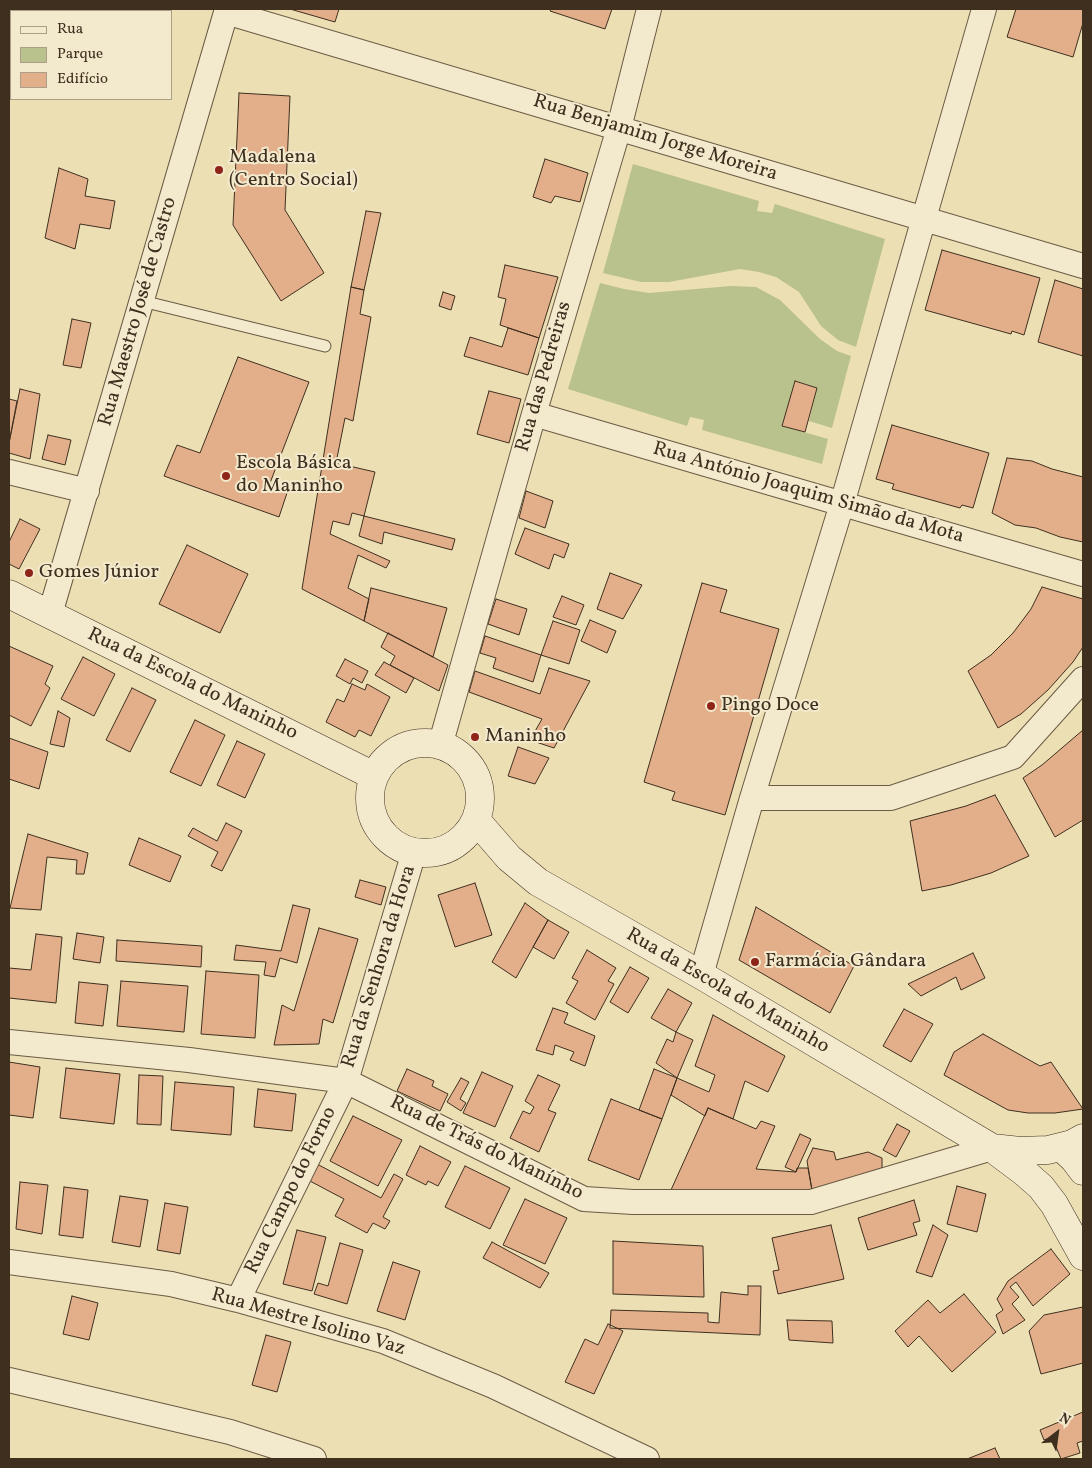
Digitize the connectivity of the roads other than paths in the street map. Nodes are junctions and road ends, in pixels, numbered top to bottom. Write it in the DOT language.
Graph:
graph roads {
  1 [pos="649,9"];
  2 [pos="984,9"];
  3 [pos="226,10"];
  4 [pos="619,128"];
  5 [pos="923,218"];
  6 [pos="1083,266"];
  7 [pos="142,301"];
  8 [pos="324,346"];
  9 [pos="534,414"];
  10 [pos="9,472"];
  11 [pos="87,490"];
  12 [pos="842,504"];
  13 [pos="1083,574"];
  14 [pos="9,594"];
  15 [pos="50,614"];
  16 [pos="1083,679"];
  17 [pos="440,746"];
  18 [pos="374,776"];
  19 [pos="752,798"];
  20 [pos="476,820"];
  21 [pos="414,852"];
  22 [pos="701,975"];
  23 [pos="9,1042"];
  24 [pos="346,1081"];
  25 [pos="1072,1142"];
  26 [pos="992,1148"];
  27 [pos="1083,1172"];
  28 [pos="1054,1204"];
  29 [pos="1083,1256"];
  30 [pos="9,1262"];
  31 [pos="238,1300"];
  32 [pos="9,1380"];
  33 [pos="314,1459"];
  34 [pos="646,1459"];
  1 -- 4 [label="street, Rua das Pedreiras"];
  2 -- 5 [label="street"];
  3 -- 4 [label="street, Rua Benjamim Jorge Moreira"];
  3 -- 7 [label="street, Rua Maestro José de Castro"];
  4 -- 5 [label="street, Rua Benjamim Jorge Moreira"];
  4 -- 9 [label="street, Rua das Pedreiras"];
  5 -- 6 [label="street, Rua Benjamim Jorge Moreira"];
  5 -- 12 [label="street"];
  7 -- 8 [label="lane"];
  7 -- 11 [label="street, Rua Maestro José de Castro"];
  9 -- 12 [label="street, Rua António Joaquim Simão da Mota"];
  9 -- 17 [label="street, Rua das Pedreiras"];
  10 -- 11 [label="street"];
  11 -- 15 [label="street, Rua Maestro José de Castro"];
  12 -- 13 [label="street, Rua António Joaquim Simão da Mota"];
  12 -- 19 [label="street"];
  14 -- 15 [label="main road, Rua da Escola do Maninho"];
  15 -- 18 [label="main road, Rua da Escola do Maninho"];
  16 -- 19 [label="street"];
  17 -- 18 [label="main road"];
  17 -- 20 [label="main road"];
  18 -- 21 [label="main road"];
  19 -- 22 [label="street"];
  20 -- 21 [label="main road"];
  20 -- 22 [label="main road, Rua da Escola do Maninho"];
  21 -- 24 [label="street, Rua da Senhora da Hora"];
  22 -- 26 [label="main road, Rua da Escola do Maninho"];
  23 -- 24 [label="street, Rua de Trás do Manínho"];
  24 -- 26 [label="street, Rua de Trás do Manínho"];
  24 -- 31 [label="street, Rua Campo do Forno"];
  25 -- 26 [label="main road"];
  25 -- 27 [label="main road"];
  25 -- 28 [label="main road"];
  26 -- 28 [label="main road, Rua da Escola do Maninho"];
  28 -- 29 [label="main road, Rua da Escola do Maninho"];
  30 -- 31 [label="street, Rua Mestre Isolino Vaz"];
  31 -- 34 [label="street, Rua Mestre Isolino Vaz"];
  32 -- 33 [label="street"];
}
